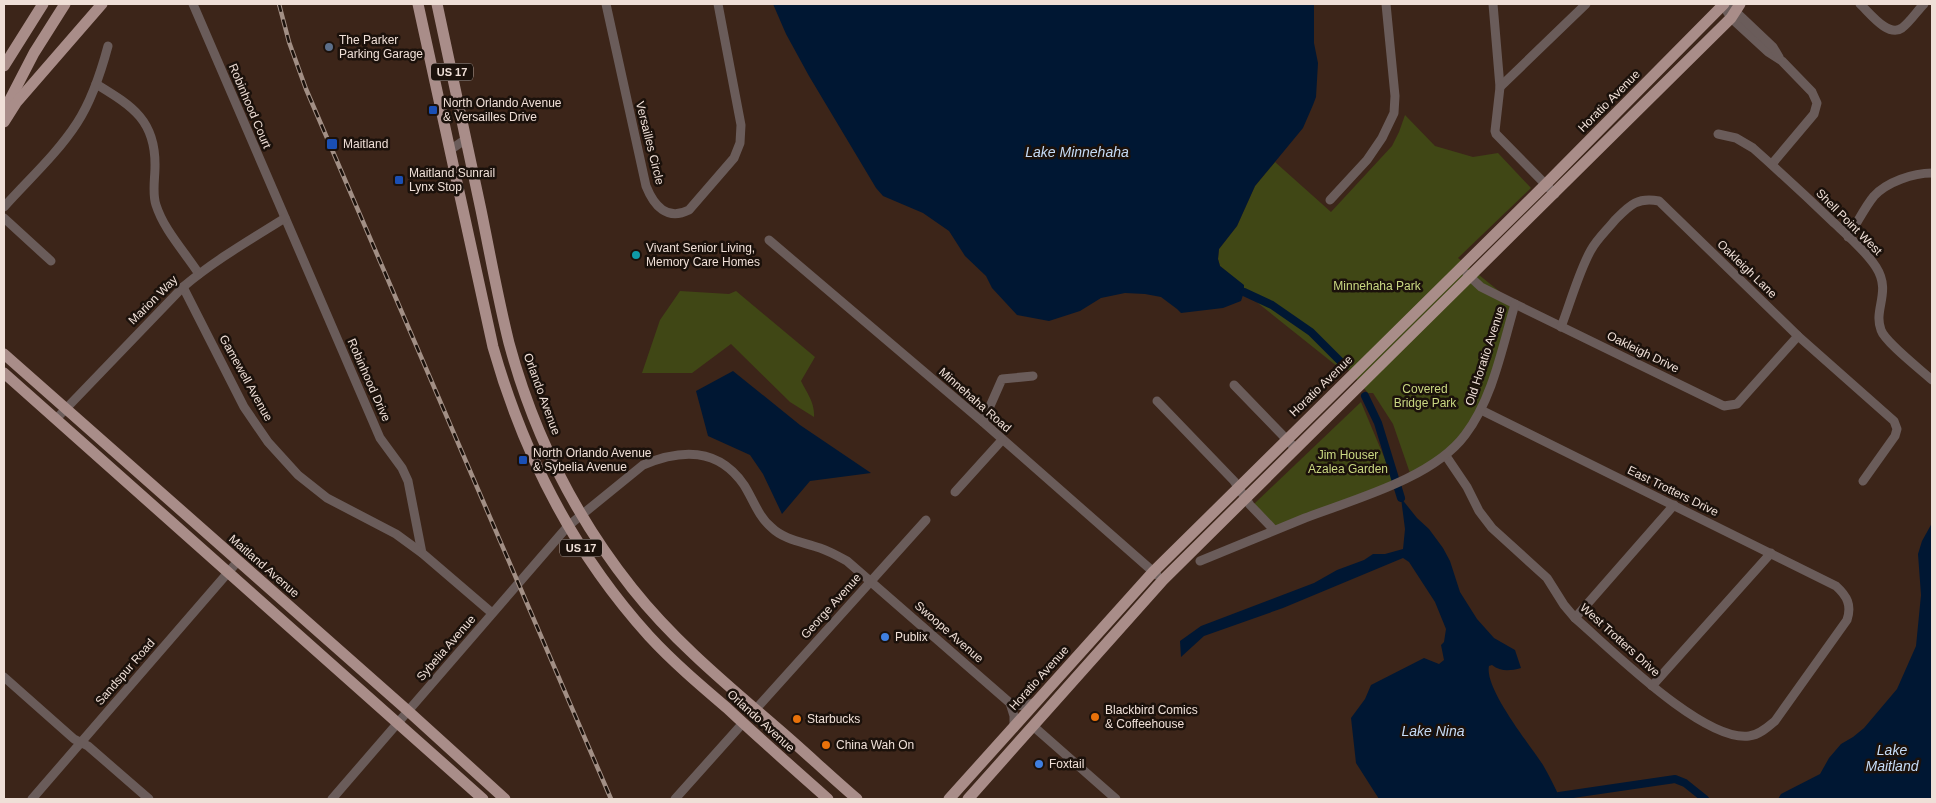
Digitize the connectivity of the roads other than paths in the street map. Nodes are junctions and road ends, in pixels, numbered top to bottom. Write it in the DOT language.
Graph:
graph roads {
  1 [pos="43,4"];
  2 [pos="65,4"];
  3 [pos="102,4"];
  4 [pos="193,4"];
  5 [pos="418,4"];
  6 [pos="437,4"];
  7 [pos="606,4"];
  8 [pos="718,4"];
  9 [pos="1386,4"];
  10 [pos="1492,4"];
  11 [pos="1586,4"];
  12 [pos="1723,4"];
  13 [pos="1860,4"];
  14 [pos="1924,4"];
  15 [pos="1735,11"];
  16 [pos="108,46"];
  17 [pos="4,66"];
  18 [pos="96,84"];
  19 [pos="1500,87"];
  20 [pos="4,111"];
  21 [pos="4,122"];
  22 [pos="1718,134"];
  23 [pos="466,139"];
  24 [pos="450,150"];
  25 [pos="1772,164"];
  26 [pos="1932,173"];
  27 [pos="1545,185"];
  28 [pos="1555,194"];
  29 [pos="1330,200"];
  30 [pos="4,207"];
  31 [pos="4,218"];
  32 [pos="285,218"];
  33 [pos="1848,236"];
  34 [pos="769,240"];
  35 [pos="51,261"];
  36 [pos="1461,268"];
  37 [pos="199,274"];
  38 [pos="1470,277"];
  39 [pos="183,287"];
  40 [pos="1515,304"];
  41 [pos="1562,327"];
  42 [pos="1798,336"];
  43 [pos="4,354"];
  44 [pos="4,372"];
  45 [pos="1033,376"];
  46 [pos="1932,380"];
  47 [pos="1234,384"];
  48 [pos="1157,401"];
  49 [pos="66,409"];
  50 [pos="1482,410"];
  51 [pos="56,419"];
  52 [pos="983,422"];
  53 [pos="1286,439"];
  54 [pos="1002,440"];
  55 [pos="1296,449"];
  56 [pos="1446,456"];
  57 [pos="1863,482"];
  58 [pos="1238,488"];
  59 [pos="955,492"];
  60 [pos="1245,499"];
  61 [pos="1674,505"];
  62 [pos="582,516"];
  63 [pos="926,520"];
  64 [pos="568,526"];
  65 [pos="1274,530"];
  66 [pos="422,553"];
  67 [pos="1771,553"];
  68 [pos="238,561"];
  69 [pos="1200,561"];
  70 [pos="228,572"];
  71 [pos="1153,572"];
  72 [pos="871,580"];
  73 [pos="1163,580"];
  74 [pos="492,613"];
  75 [pos="1575,618"];
  76 [pos="4,676"];
  77 [pos="1652,686"];
  78 [pos="1037,702"];
  79 [pos="1010,703"];
  80 [pos="408,710"];
  81 [pos="755,710"];
  82 [pos="398,722"];
  83 [pos="1037,722"];
  84 [pos="743,723"];
  85 [pos="1014,728"];
  86 [pos="1750,736"];
  87 [pos="81,742"];
  88 [pos="32,799"];
  89 [pos="149,799"];
  90 [pos="332,799"];
  91 [pos="484,799"];
  92 [pos="505,799"];
  93 [pos="674,799"];
  94 [pos="828,799"];
  95 [pos="857,799"];
  96 [pos="949,799"];
  97 [pos="968,799"];
  98 [pos="1116,799"];
  1 -- 17 [label="main road"];
  2 -- 20 [label="main road"];
  3 -- 21 [label="main road"];
  4 -- 32 [label="street, Robinhood Court"];
  5 -- 24 [label="main road, Orlando Avenue / US 17"];
  6 -- 23 [label="main road, Orlando Avenue / US 17"];
  7 -- 8 [label="street, Versailles Circle"];
  9 -- 29 [label="street"];
  10 -- 19 [label="street"];
  11 -- 19 [label="street"];
  12 -- 15 [label="street"];
  12 -- 27 [label="main road, Horatio Avenue"];
  13 -- 14 [label="street"];
  15 -- 25 [label="street"];
  15 -- 28 [label="main road"];
  16 -- 18 [label="street"];
  18 -- 30 [label="street"];
  18 -- 37 [label="street"];
  19 -- 27 [label="street"];
  22 -- 25 [label="street, Shell Point West"];
  23 -- 24 [label="street"];
  23 -- 62 [label="main road, Orlando Avenue / US 17"];
  24 -- 64 [label="main road, Orlando Avenue / US 17"];
  25 -- 33 [label="street, Shell Point West"];
  26 -- 33 [label="street"];
  27 -- 28 [label="street"];
  27 -- 36 [label="main road, Horatio Avenue"];
  28 -- 38 [label="main road"];
  31 -- 35 [label="street"];
  32 -- 37 [label="street, Marion Way"];
  32 -- 66 [label="street, Robinhood Drive"];
  33 -- 46 [label="street, Shell Point West"];
  34 -- 52 [label="street, Minnehaha Road"];
  36 -- 38 [label="street, Oakleigh Drive"];
  36 -- 53 [label="main road, Horatio Avenue"];
  37 -- 39 [label="street, Marion Way"];
  38 -- 40 [label="street, Oakleigh Drive"];
  38 -- 55 [label="main road"];
  39 -- 49 [label="street, Marion Way"];
  39 -- 66 [label="street, Gamewell Avenue"];
  40 -- 41 [label="street, Oakleigh Drive"];
  40 -- 50 [label="street, Old Horatio Avenue"];
  41 -- 42 [label="street, Oakleigh Drive"];
  41 -- 42 [label="street, Oakleigh Lane"];
  42 -- 57 [label="street, Oakleigh Lane"];
  43 -- 49 [label="main road, Maitland Avenue"];
  44 -- 51 [label="main road"];
  45 -- 52 [label="street"];
  47 -- 53 [label="street"];
  48 -- 58 [label="street"];
  49 -- 51 [label="street, Marion Way"];
  49 -- 68 [label="main road, Maitland Avenue"];
  50 -- 56 [label="street, Old Horatio Avenue"];
  50 -- 61 [label="street, East Trotters Drive"];
  51 -- 70 [label="main road"];
  52 -- 54 [label="street, Minnehaha Road"];
  53 -- 55 [label="street"];
  53 -- 58 [label="main road, Horatio Avenue"];
  54 -- 59 [label="street"];
  54 -- 71 [label="street, Minnehaha Road"];
  55 -- 60 [label="main road"];
  56 -- 65 [label="street, Old Horatio Avenue"];
  56 -- 75 [label="street, West Trotters Drive"];
  58 -- 60 [label="street"];
  58 -- 71 [label="main road, Horatio Avenue"];
  60 -- 65 [label="street"];
  60 -- 73 [label="main road"];
  61 -- 67 [label="street, East Trotters Drive"];
  61 -- 75 [label="street"];
  62 -- 64 [label="street, Sybelia Avenue"];
  62 -- 72 [label="street, Swoope Avenue"];
  62 -- 81 [label="main road, Orlando Avenue / US 17"];
  63 -- 72 [label="street, George Avenue"];
  64 -- 74 [label="street, Sybelia Avenue"];
  64 -- 84 [label="main road, Orlando Avenue / US 17"];
  65 -- 69 [label="street, Old Horatio Avenue"];
  66 -- 74 [label="street, Gamewell Avenue"];
  67 -- 77 [label="street"];
  67 -- 86 [label="street, East Trotters Drive"];
  68 -- 70 [label="street, Sandspur Road"];
  68 -- 80 [label="main road, Maitland Avenue"];
  70 -- 82 [label="main road"];
  70 -- 87 [label="street, Sandspur Road"];
  71 -- 73 [label="street, Minnehaha Road"];
  71 -- 78 [label="main road, Horatio Avenue"];
  72 -- 79 [label="street, Swoope Avenue"];
  72 -- 81 [label="street, George Avenue"];
  73 -- 83 [label="main road"];
  74 -- 80 [label="street, Sybelia Avenue"];
  75 -- 77 [label="street, West Trotters Drive"];
  76 -- 87 [label="street"];
  77 -- 86 [label="street, West Trotters Drive"];
  78 -- 79 [label="street"];
  78 -- 83 [label="main road"];
  78 -- 85 [label="main road, Horatio Avenue"];
  79 -- 85 [label="street"];
  80 -- 82 [label="street, Sybelia Avenue"];
  80 -- 92 [label="main road, Maitland Avenue"];
  81 -- 95 [label="main road, Orlando Avenue / US 17"];
  82 -- 90 [label="street, Sybelia Avenue"];
  82 -- 91 [label="main road"];
  83 -- 97 [label="main road"];
  83 -- 98 [label="street"];
  84 -- 93 [label="street"];
  84 -- 94 [label="main road, Orlando Avenue / US 17"];
  85 -- 96 [label="main road, Horatio Avenue"];
  87 -- 88 [label="street, Sandspur Road"];
  87 -- 89 [label="street"];
}
